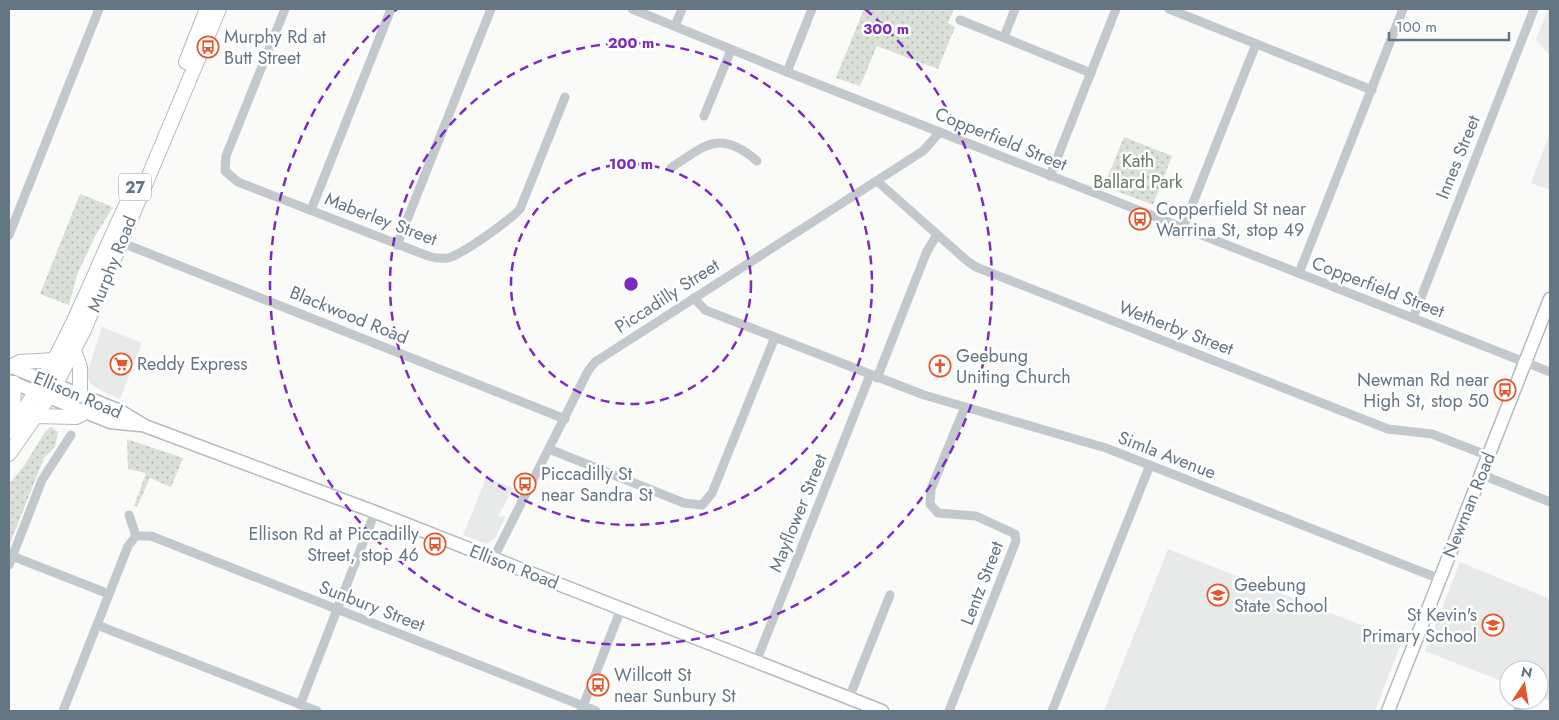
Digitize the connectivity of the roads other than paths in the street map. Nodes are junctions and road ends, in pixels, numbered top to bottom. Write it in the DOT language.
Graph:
graph roads {
  1 [pos="98,9"];
  2 [pos="207,9"];
  3 [pos="219,9"];
  4 [pos="285,9"];
  5 [pos="391,9"];
  6 [pos="491,9"];
  7 [pos="632,9"];
  8 [pos="682,9"];
  9 [pos="812,9"];
  10 [pos="1015,9"];
  11 [pos="1116,9"];
  12 [pos="1169,9"];
  13 [pos="1403,9"];
  14 [pos="1534,9"];
  15 [pos="960,20"];
  16 [pos="675,26"];
  17 [pos="1004,36"];
  18 [pos="1256,44"];
  19 [pos="731,50"];
  20 [pos="787,72"];
  21 [pos="1091,72"];
  22 [pos="1372,90"];
  23 [pos="564,97"];
  24 [pos="704,116"];
  25 [pos="940,132"];
  26 [pos="757,162"];
  27 [pos="671,168"];
  28 [pos="1050,176"];
  29 [pos="877,181"];
  30 [pos="311,210"];
  31 [pos="1183,228"];
  32 [pos="9,234"];
  33 [pos="937,235"];
  34 [pos="120,242"];
  35 [pos="397,245"];
  36 [pos="1299,273"];
  37 [pos="694,298"];
  38 [pos="1550,299"];
  39 [pos="1412,318"];
  40 [pos="775,337"];
  41 [pos="74,351"];
  42 [pos="54,360"];
  43 [pos="1526,363"];
  44 [pos="9,366"];
  45 [pos="1550,372"];
  46 [pos="874,376"];
  47 [pos="11,382"];
  48 [pos="46,388"];
  49 [pos="80,395"];
  50 [pos="965,408"];
  51 [pos="86,412"];
  52 [pos="36,416"];
  53 [pos="565,419"];
  54 [pos="13,426"];
  55 [pos="145,426"];
  56 [pos="71,435"];
  57 [pos="549,449"];
  58 [pos="9,454"];
  59 [pos="1489,456"];
  60 [pos="1150,466"];
  61 [pos="1482,471"];
  62 [pos="1550,502"];
  63 [pos="375,512"];
  64 [pos="129,516"];
  65 [pos="136,536"];
  66 [pos="492,559"];
  67 [pos="10,560"];
  68 [pos="1440,579"];
  69 [pos="109,594"];
  70 [pos="890,595"];
  71 [pos="621,609"];
  72 [pos="336,610"];
  73 [pos="97,625"];
  74 [pos="756,662"];
  75 [pos="849,698"];
  76 [pos="300,704"];
  77 [pos="582,709"];
  78 [pos="63,711"];
  79 [pos="317,711"];
  80 [pos="596,711"];
  81 [pos="882,711"];
  82 [pos="949,711"];
  83 [pos="1052,711"];
  84 [pos="1388,711"];
  1 -- 32 [label="street"];
  2 -- 42 [label="main road, Murphy Road / 27"];
  3 -- 34 [label="main road, Murphy Road / 27"];
  4 -- 30 [label="street, Maberley Street"];
  5 -- 30 [label="street"];
  6 -- 35 [label="street"];
  7 -- 16 [label="street, Copperfield Street"];
  8 -- 16 [label="street"];
  9 -- 20 [label="street"];
  10 -- 17 [label="street"];
  11 -- 21 [label="street"];
  12 -- 18 [label="street"];
  13 -- 22 [label="street"];
  14 -- 39 [label="street, Innes Street"];
  15 -- 17 [label="street"];
  16 -- 19 [label="street, Copperfield Street"];
  17 -- 21 [label="street"];
  18 -- 22 [label="street"];
  18 -- 31 [label="street"];
  19 -- 20 [label="street, Copperfield Street"];
  19 -- 24 [label="street"];
  20 -- 25 [label="street, Copperfield Street"];
  21 -- 28 [label="street"];
  22 -- 36 [label="street"];
  23 -- 35 [label="street, Maberley Street"];
  25 -- 28 [label="street, Copperfield Street"];
  25 -- 29 [label="street, Piccadilly Street"];
  26 -- 27 [label="street"];
  28 -- 31 [label="street, Copperfield Street"];
  29 -- 33 [label="street, Wetherby Street"];
  29 -- 37 [label="street, Piccadilly Street"];
  30 -- 35 [label="street, Maberley Street"];
  31 -- 36 [label="street, Copperfield Street"];
  33 -- 46 [label="street, Mayflower Street"];
  33 -- 59 [label="street, Wetherby Street"];
  34 -- 41 [label="main road, Murphy Road / 27"];
  34 -- 53 [label="street, Blackwood Road"];
  36 -- 39 [label="street, Copperfield Street"];
  37 -- 40 [label="street, Simla Avenue"];
  37 -- 53 [label="street, Piccadilly Street"];
  38 -- 43 [label="street, Newman Road"];
  39 -- 43 [label="street, Copperfield Street"];
  40 -- 46 [label="street, Simla Avenue"];
  40 -- 57 [label="street"];
  41 -- 48 [label="main road, Murphy Road / 27"];
  41 -- 49 [label="main road"];
  42 -- 44 [label="main road"];
  42 -- 48 [label="main road, Murphy Road / 27"];
  43 -- 45 [label="street, Copperfield Street"];
  43 -- 59 [label="street, Newman Road"];
  44 -- 48 [label="street, Ellison Road"];
  46 -- 50 [label="street, Simla Avenue"];
  46 -- 74 [label="street, Mayflower Street"];
  47 -- 48 [label="street, Ellison Road"];
  47 -- 54 [label="main road"];
  48 -- 49 [label="street, Ellison Road"];
  48 -- 51 [label="street, Ellison Road"];
  48 -- 52 [label="main road, Murphy Road"];
  48 -- 54 [label="main road, Murphy Road"];
  49 -- 55 [label="street, Ellison Road"];
  50 -- 60 [label="street, Simla Avenue"];
  50 -- 82 [label="street, Lentz Street"];
  51 -- 52 [label="main road"];
  51 -- 55 [label="street, Ellison Road"];
  52 -- 58 [label="main road, Murphy Road"];
  53 -- 57 [label="street, Piccadilly Street"];
  55 -- 63 [label="street, Ellison Road"];
  56 -- 67 [label="street"];
  57 -- 66 [label="street, Piccadilly Street"];
  59 -- 61 [label="street, Newman Road"];
  60 -- 68 [label="street, Simla Avenue"];
  60 -- 83 [label="street"];
  61 -- 62 [label="street"];
  61 -- 68 [label="street, Newman Road"];
  63 -- 66 [label="street, Ellison Road"];
  63 -- 72 [label="street"];
  64 -- 65 [label="street"];
  65 -- 69 [label="street"];
  65 -- 72 [label="street, Sunbury Street"];
  66 -- 71 [label="street, Ellison Road"];
  67 -- 69 [label="street"];
  68 -- 84 [label="street, Newman Road"];
  69 -- 73 [label="street"];
  70 -- 75 [label="street"];
  71 -- 74 [label="street, Ellison Road"];
  71 -- 77 [label="street"];
  72 -- 76 [label="street"];
  72 -- 77 [label="street, Sunbury Street"];
  73 -- 76 [label="street"];
  73 -- 78 [label="street"];
  74 -- 75 [label="street, Ellison Road"];
  75 -- 81 [label="street, Ellison Road"];
  76 -- 79 [label="street"];
  77 -- 80 [label="street, Sunbury Street"];
}
